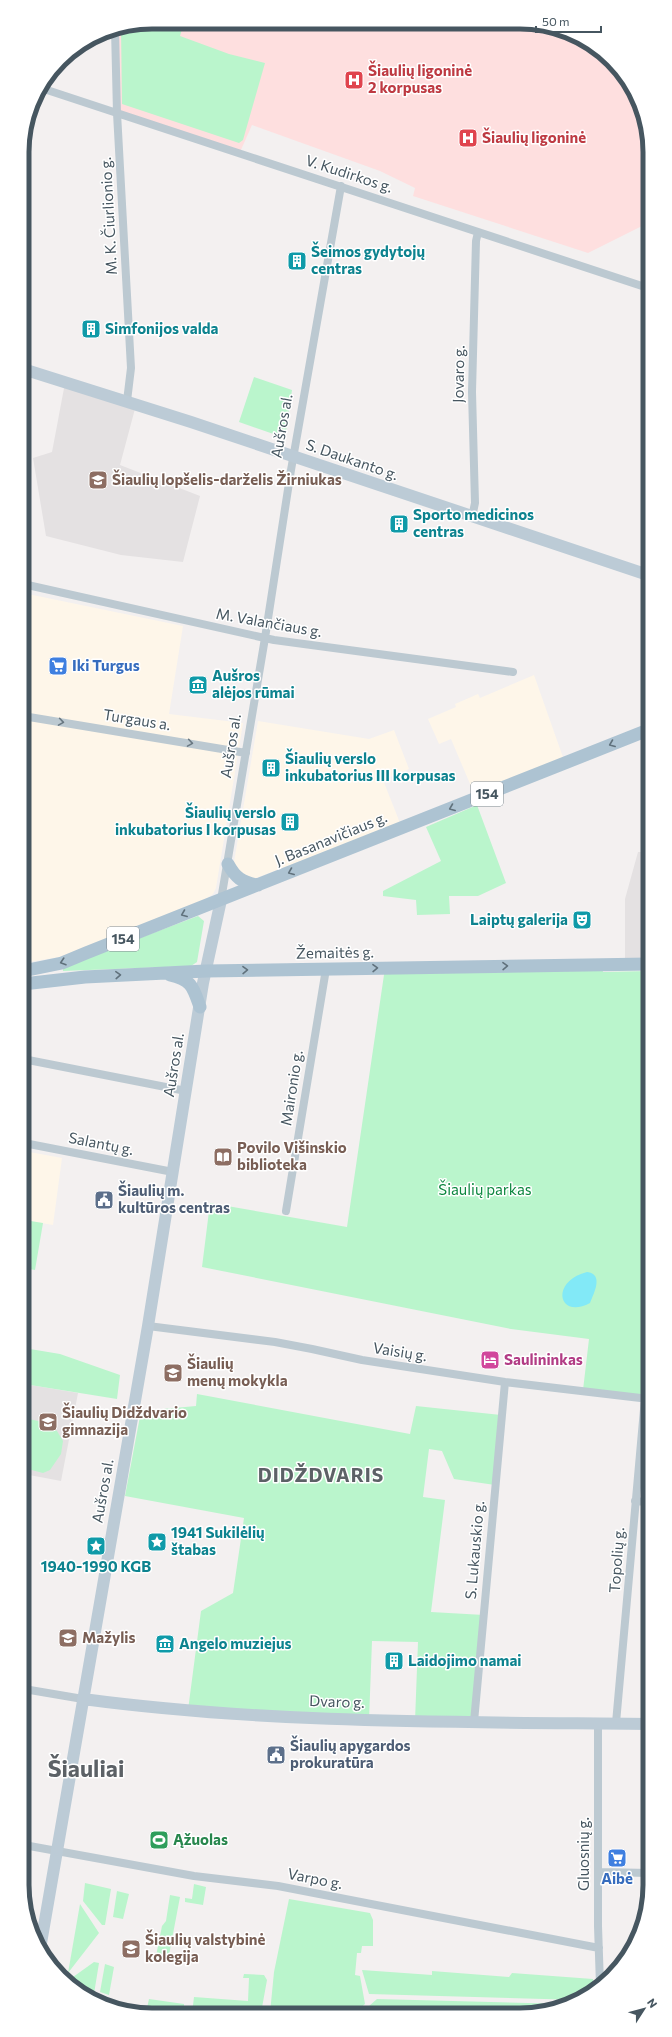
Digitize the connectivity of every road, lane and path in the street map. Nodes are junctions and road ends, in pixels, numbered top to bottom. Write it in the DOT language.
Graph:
graph roads {
  1 [pos="115,35"];
  2 [pos="45,89"];
  3 [pos="117,113"];
  4 [pos="341,186"];
  5 [pos="478,232"];
  6 [pos="643,286"];
  7 [pos="29,371"];
  8 [pos="127,401"];
  9 [pos="294,457"];
  10 [pos="472,517"];
  11 [pos="643,573"];
  12 [pos="29,585"];
  13 [pos="265,638"];
  14 [pos="513,672"];
  15 [pos="29,717"];
  16 [pos="643,732"];
  17 [pos="246,752"];
  18 [pos="228,864"];
  19 [pos="258,885"];
  20 [pos="221,900"];
  21 [pos="643,964"];
  22 [pos="326,969"];
  23 [pos="29,970"];
  24 [pos="206,971"];
  25 [pos="163,973"];
  26 [pos="29,983"];
  27 [pos="200,1007"];
  28 [pos="29,1060"];
  29 [pos="186,1091"];
  30 [pos="29,1144"];
  31 [pos="173,1172"];
  32 [pos="286,1211"];
  33 [pos="148,1326"];
  34 [pos="505,1382"];
  35 [pos="643,1399"];
  36 [pos="643,1436"];
  37 [pos="636,1501"];
  38 [pos="643,1502"];
  39 [pos="29,1690"];
  40 [pos="83,1699"];
  41 [pos="474,1722"];
  42 [pos="598,1723"];
  43 [pos="616,1723"];
  44 [pos="643,1724"];
  45 [pos="29,1846"];
  46 [pos="58,1850"];
  47 [pos="599,1872"];
  48 [pos="643,1873"];
  49 [pos="42,1940"];
  50 [pos="599,1952"];
  51 [pos="600,1979"];
  1 -- 3 [label="street, M. K. Čiurlionio g."];
  2 -- 3 [label="street, V. Kudirkos g."];
  3 -- 4 [label="street, V. Kudirkos g."];
  3 -- 8 [label="street, M. K. Čiurlionio g."];
  4 -- 5 [label="street, V. Kudirkos g."];
  4 -- 9 [label="street, Aušros al."];
  5 -- 6 [label="street, V. Kudirkos g."];
  5 -- 10 [label="street, Jovaro g."];
  7 -- 8 [label="main road, S. Daukanto g."];
  8 -- 9 [label="main road, S. Daukanto g."];
  9 -- 10 [label="main road, S. Daukanto g."];
  9 -- 13 [label="street, Aušros al."];
  10 -- 11 [label="main road, S. Daukanto g."];
  12 -- 13 [label="street, M. Valančiaus g."];
  13 -- 14 [label="street, M. Valančiaus g."];
  13 -- 17 [label="street, Aušros al."];
  15 -- 17 [label="street, Turgaus a., one-way"];
  16 -- 19 [label="main road, J. Basanavičiaus g. / 154, one-way"];
  17 -- 18 [label="street, Aušros al."];
  18 -- 19 [label="main road"];
  18 -- 20 [label="street, Aušros al."];
  19 -- 20 [label="main road, J. Basanavičiaus g. / 154"];
  20 -- 23 [label="main road, J. Basanavičiaus g. / 154, one-way"];
  20 -- 24 [label="main road, Aušros al."];
  22 -- 21 [label="main road, Žemaitės g., one-way"];
  24 -- 22 [label="main road, Žemaitės g., one-way"];
  22 -- 32 [label="street, Maironio g."];
  24 -- 25 [label="main road, Žemaitės g."];
  24 -- 27 [label="main road, Aušros al."];
  26 -- 25 [label="main road, Žemaitės g., one-way"];
  25 -- 27 [label="main road"];
  27 -- 29 [label="main road, Aušros al."];
  28 -- 29 [label="street"];
  29 -- 31 [label="main road, Aušros al."];
  30 -- 31 [label="street, Salantų g."];
  31 -- 33 [label="main road, Aušros al."];
  33 -- 34 [label="street, Vaisių g."];
  33 -- 40 [label="main road, Aušros al."];
  34 -- 35 [label="street, Vaisių g."];
  34 -- 41 [label="street, S. Lukauskio g."];
  36 -- 37 [label="street, Topolių g."];
  37 -- 38 [label="street"];
  37 -- 43 [label="street, Topolių g."];
  39 -- 40 [label="street, Dvaro g."];
  40 -- 41 [label="main road, Dvaro g."];
  40 -- 46 [label="main road, Aušros al."];
  41 -- 42 [label="main road, Dvaro g."];
  42 -- 43 [label="main road, Dvaro g."];
  42 -- 47 [label="street, Gluosnių g."];
  43 -- 44 [label="main road, Dvaro g."];
  45 -- 46 [label="street, Varpo g."];
  46 -- 49 [label="main road, Aušros al."];
  46 -- 50 [label="street, Varpo g."];
  47 -- 48 [label="street"];
  47 -- 50 [label="street, Gluosnių g."];
  50 -- 51 [label="street, Gluosnių g."];
}
